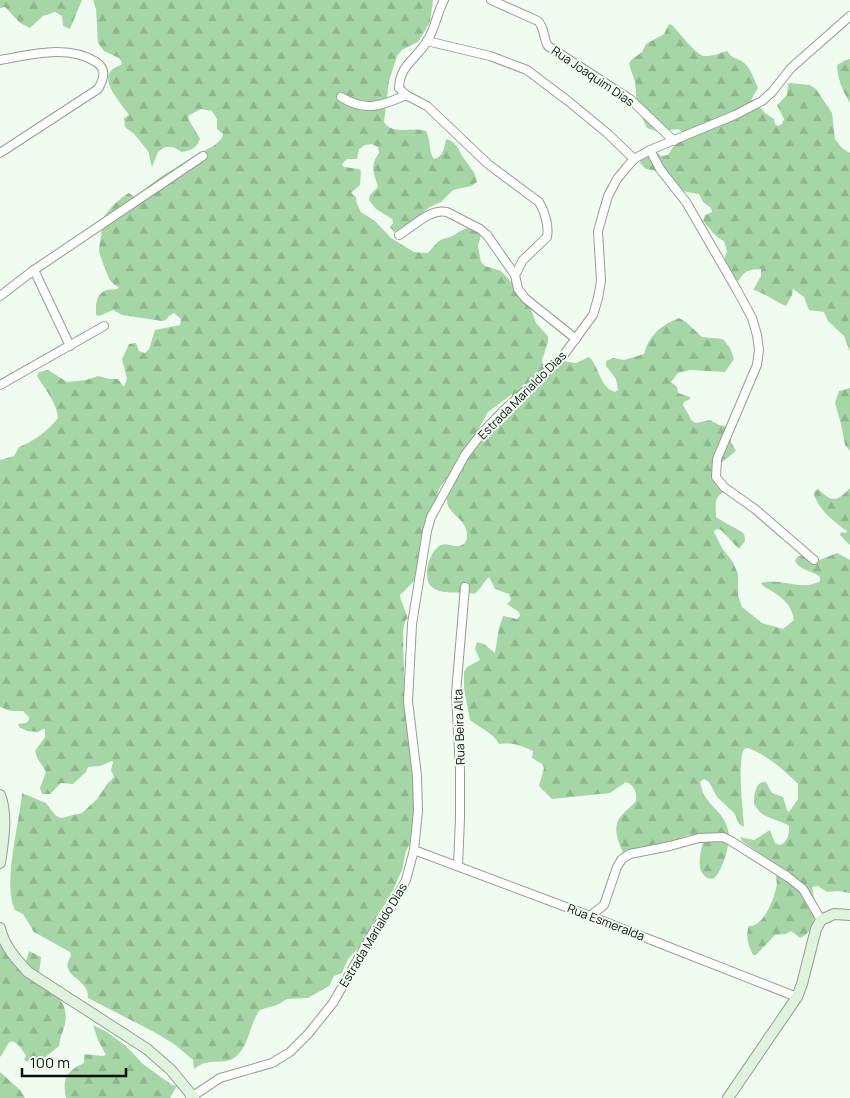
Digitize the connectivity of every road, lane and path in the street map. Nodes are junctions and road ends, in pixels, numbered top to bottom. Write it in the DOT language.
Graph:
graph roads {
  1 [pos="444,0"];
  2 [pos="491,0"];
  3 [pos="850,16"];
  4 [pos="427,41"];
  5 [pos="0,60"];
  6 [pos="406,95"];
  7 [pos="341,97"];
  8 [pos="674,141"];
  9 [pos="650,150"];
  10 [pos="0,153"];
  11 [pos="203,156"];
  12 [pos="634,159"];
  13 [pos="399,235"];
  14 [pos="34,270"];
  15 [pos="514,275"];
  16 [pos="0,296"];
  17 [pos="104,326"];
  18 [pos="576,339"];
  19 [pos="70,346"];
  20 [pos="0,385"];
  21 [pos="814,560"];
  22 [pos="465,587"];
  23 [pos="0,795"];
  24 [pos="414,850"];
  25 [pos="0,863"];
  26 [pos="458,866"];
  27 [pos="850,915"];
  28 [pos="590,916"];
  29 [pos="821,920"];
  30 [pos="0,928"];
  31 [pos="797,996"];
  32 [pos="192,1097"];
  33 [pos="728,1098"];
  1 -- 4 [label="street"];
  2 -- 8 [label="street, Rua Joaquim Dias"];
  3 -- 8 [label="street, Estrada Marialdo Dias"];
  4 -- 6 [label="street"];
  4 -- 12 [label="street"];
  5 -- 10 [label="street"];
  6 -- 7 [label="street"];
  6 -- 15 [label="street"];
  8 -- 9 [label="street, Estrada Marialdo Dias"];
  9 -- 12 [label="street, Estrada Marialdo Dias"];
  9 -- 21 [label="street"];
  11 -- 14 [label="street"];
  12 -- 18 [label="street, Estrada Marialdo Dias"];
  13 -- 15 [label="street"];
  14 -- 16 [label="street"];
  14 -- 19 [label="street"];
  15 -- 18 [label="street"];
  17 -- 19 [label="street"];
  18 -- 24 [label="street, Estrada Marialdo Dias"];
  19 -- 20 [label="street"];
  22 -- 26 [label="street, Rua Beira Alta"];
  23 -- 25 [label="street"];
  24 -- 26 [label="street, Rua Esmeralda"];
  24 -- 32 [label="street, Estrada Marialdo Dias"];
  26 -- 28 [label="street, Rua Esmeralda"];
  27 -- 29 [label="street"];
  28 -- 29 [label="street"];
  28 -- 31 [label="street, Rua Esmeralda"];
  29 -- 31 [label="street"];
  30 -- 32 [label="street"];
  31 -- 33 [label="street"];
}
